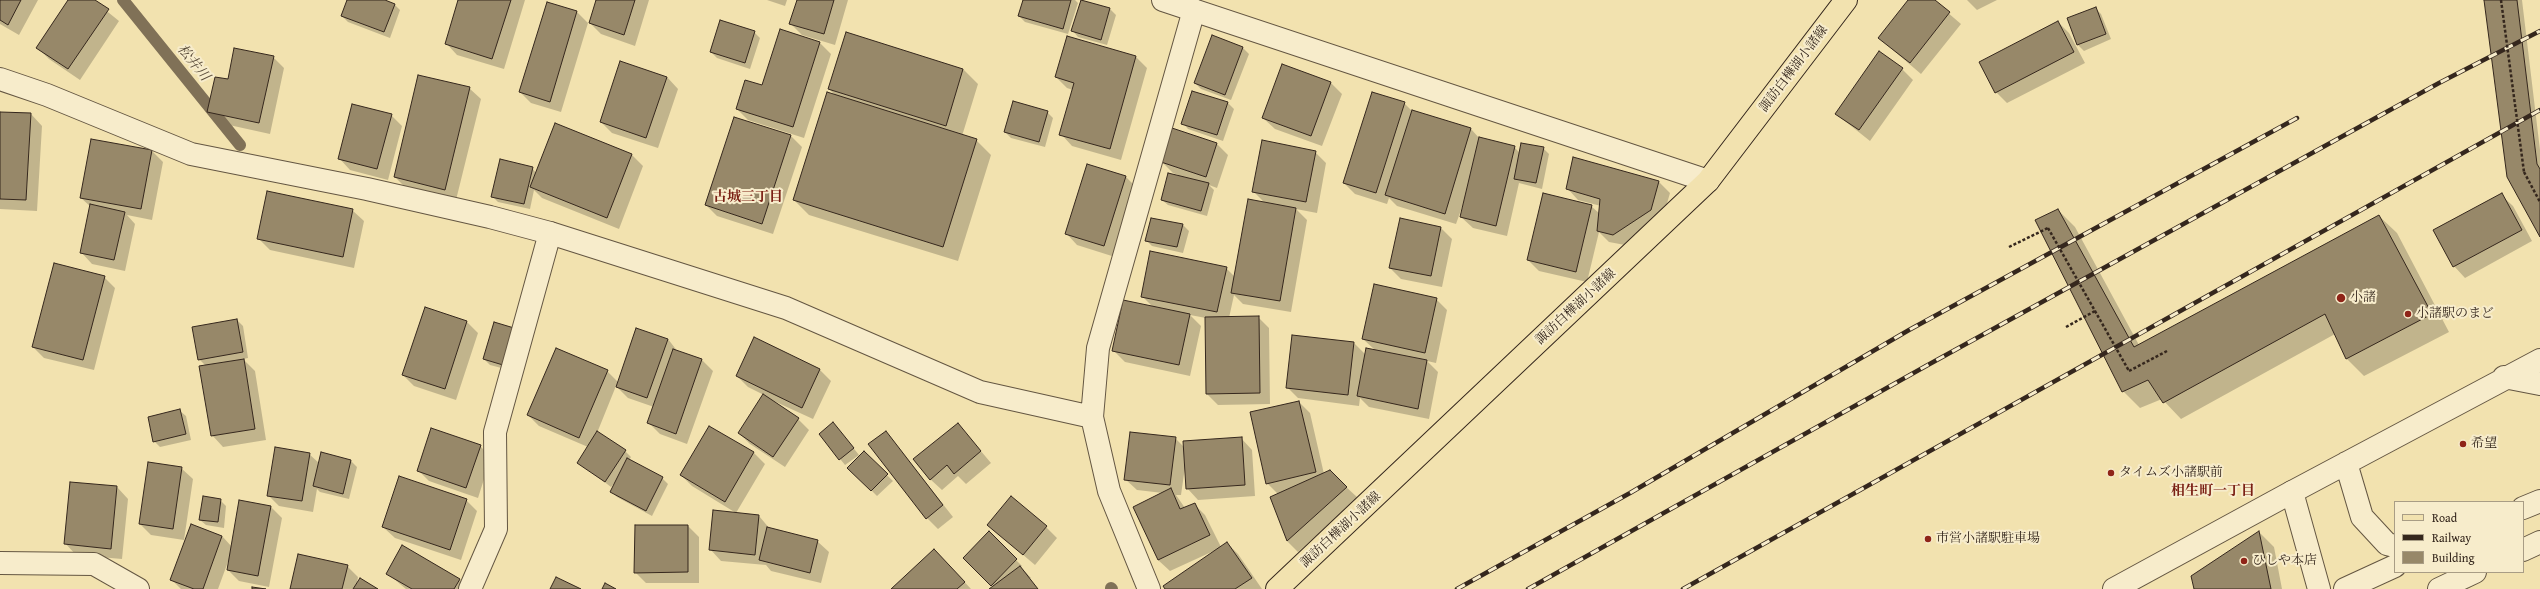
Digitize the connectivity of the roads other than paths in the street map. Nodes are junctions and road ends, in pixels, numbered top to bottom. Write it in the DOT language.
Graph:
graph roads {
  1 [pos="1164,0"];
  2 [pos="1846,0"];
  3 [pos="1194,10"];
  4 [pos="0,79"];
  5 [pos="1708,181"];
  6 [pos="550,233"];
  7 [pos="2540,360"];
  8 [pos="2504,377"];
  9 [pos="2540,384"];
  10 [pos="1092,417"];
  11 [pos="2346,463"];
  12 [pos="2292,492"];
  13 [pos="2540,501"];
  14 [pos="2524,508"];
  15 [pos="2540,542"];
  16 [pos="2394,546"];
  17 [pos="2524,550"];
  18 [pos="0,563"];
  19 [pos="2394,566"];
  20 [pos="2473,573"];
  21 [pos="138,589"];
  22 [pos="470,589"];
  23 [pos="1149,589"];
  24 [pos="1278,589"];
  25 [pos="2114,589"];
  26 [pos="2319,589"];
  27 [pos="2345,589"];
  28 [pos="2439,589"];
  1 -- 3 [label="street"];
  2 -- 5 [label="main road, 諏訪白樺湖小諸線"];
  3 -- 5 [label="street"];
  3 -- 10 [label="street"];
  4 -- 6 [label="street"];
  5 -- 24 [label="main road, 諏訪白樺湖小諸線"];
  6 -- 10 [label="street"];
  6 -- 22 [label="street"];
  7 -- 8 [label="street"];
  8 -- 9 [label="street"];
  8 -- 11 [label="street"];
  10 -- 23 [label="street"];
  11 -- 12 [label="street"];
  11 -- 16 [label="street"];
  12 -- 25 [label="street"];
  12 -- 26 [label="street"];
  13 -- 14 [label="street"];
  15 -- 17 [label="street"];
  18 -- 21 [label="street"];
  19 -- 27 [label="street"];
  20 -- 28 [label="street"];
}
